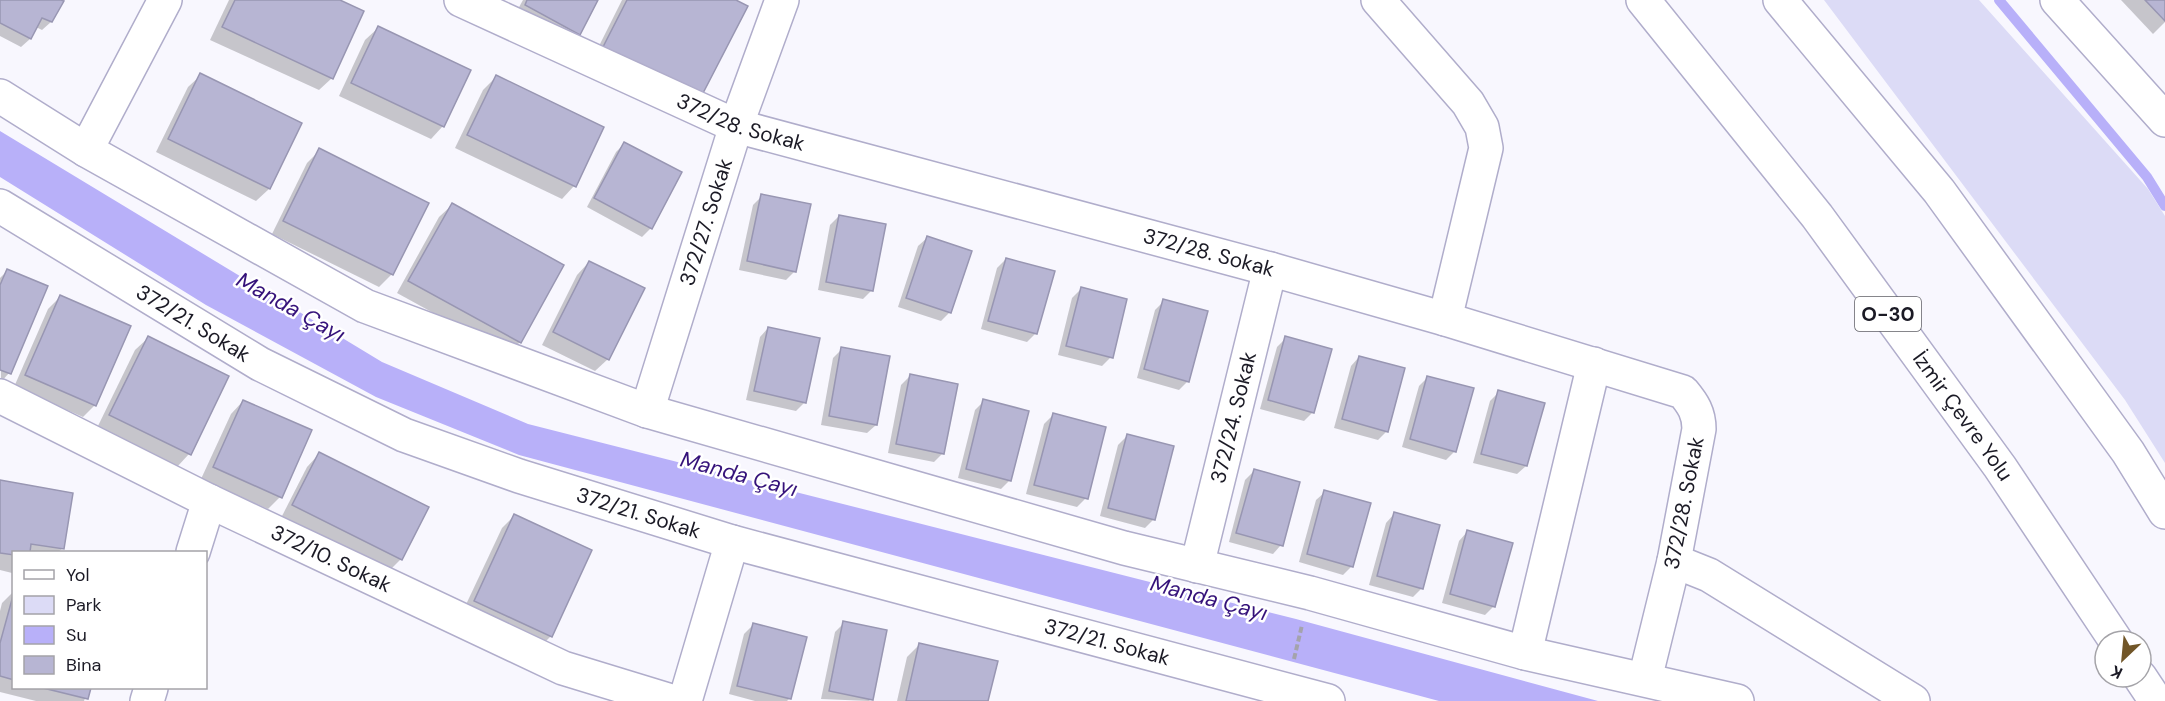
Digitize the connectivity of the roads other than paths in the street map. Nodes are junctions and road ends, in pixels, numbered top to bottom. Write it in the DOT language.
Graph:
graph roads {
  1 [pos="165,0"];
  2 [pos="460,0"];
  3 [pos="782,0"];
  4 [pos="1378,0"];
  5 [pos="1643,0"];
  6 [pos="1780,0"];
  7 [pos="2057,0"];
  8 [pos="0,96"];
  9 [pos="2165,120"];
  10 [pos="736,126"];
  11 [pos="86,150"];
  12 [pos="0,206"];
  13 [pos="1270,269"];
  14 [pos="1445,319"];
  15 [pos="1594,364"];
  16 [pos="0,396"];
  17 [pos="647,411"];
  18 [pos="209,501"];
  19 [pos="2165,512"];
  20 [pos="732,542"];
  21 [pos="193,551"];
  22 [pos="1674,561"];
  23 [pos="1197,566"];
  24 [pos="2108,629"];
  25 [pos="1525,653"];
  26 [pos="1645,679"];
  27 [pos="671,701"];
  28 [pos="685,701"];
  29 [pos="1328,701"];
  30 [pos="1737,701"];
  31 [pos="1913,701"];
  1 -- 11 [label="main road"];
  2 -- 10 [label="main road, 372/28. Sokak"];
  3 -- 10 [label="main road, 372/27. Sokak"];
  4 -- 14 [label="main road"];
  5 -- 24 [label="main road, İzmir Çevre Yolu / O-30"];
  6 -- 19 [label="main road"];
  7 -- 9 [label="main road"];
  8 -- 11 [label="main road"];
  10 -- 13 [label="main road, 372/28. Sokak"];
  10 -- 17 [label="main road, 372/27. Sokak"];
  11 -- 17 [label="main road"];
  12 -- 20 [label="main road, 372/21. Sokak"];
  13 -- 14 [label="main road, 372/28. Sokak"];
  13 -- 23 [label="main road, 372/24. Sokak"];
  14 -- 15 [label="main road, 372/28. Sokak"];
  15 -- 22 [label="main road, 372/28. Sokak"];
  15 -- 25 [label="main road"];
  16 -- 18 [label="main road, 372/10. Sokak"];
  17 -- 23 [label="main road"];
  18 -- 21 [label="main road"];
  18 -- 27 [label="main road, 372/10. Sokak"];
  20 -- 28 [label="main road"];
  20 -- 29 [label="main road, 372/21. Sokak"];
  22 -- 26 [label="main road, 372/28. Sokak"];
  22 -- 31 [label="main road"];
  23 -- 25 [label="main road"];
  25 -- 26 [label="main road"];
  26 -- 30 [label="main road"];
}
